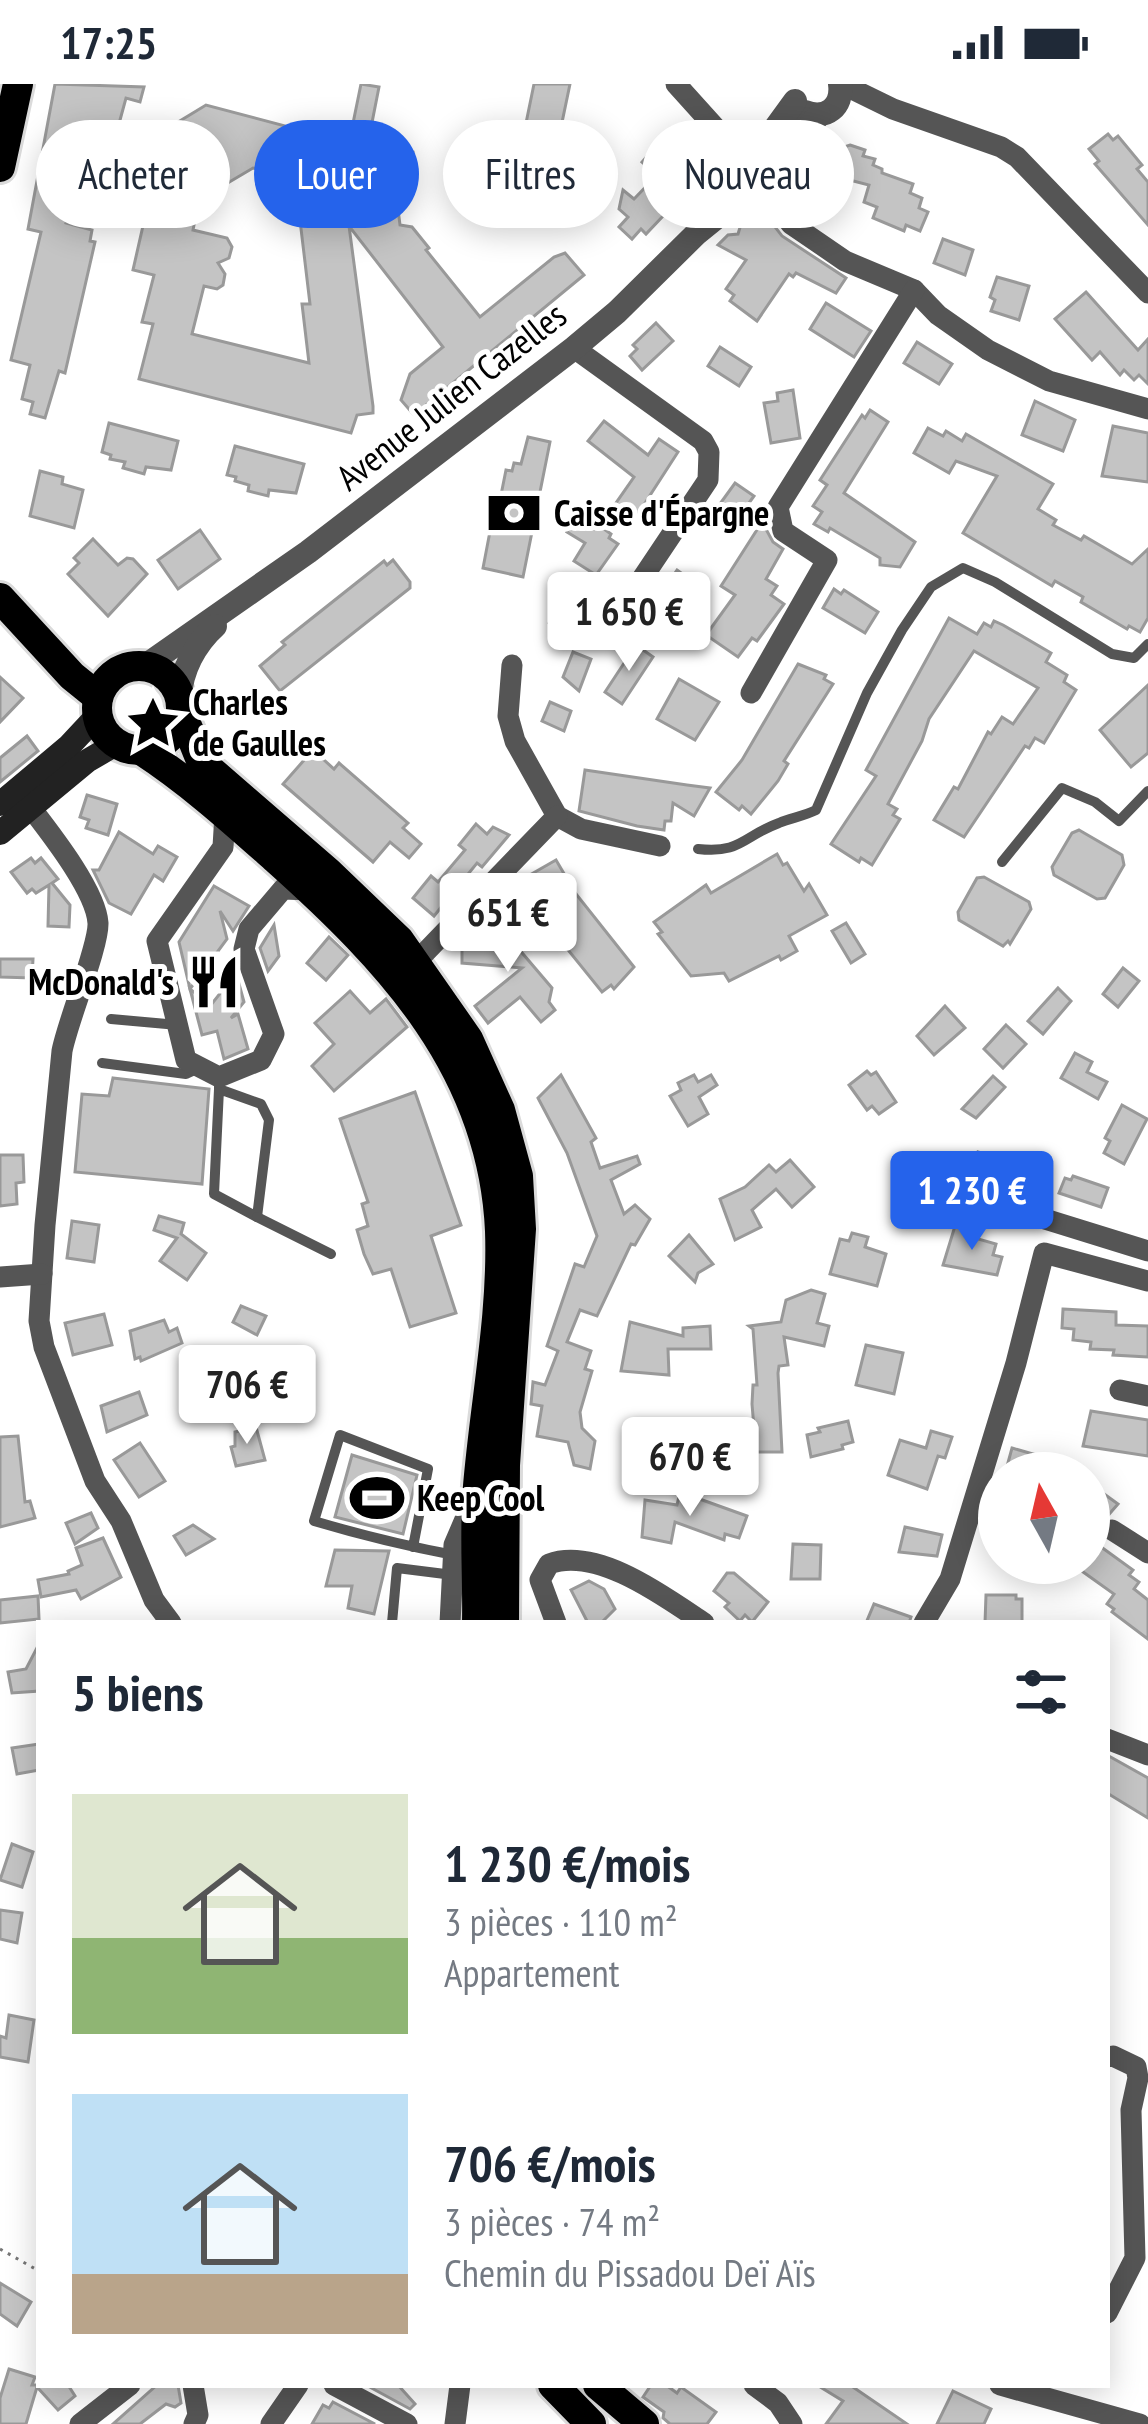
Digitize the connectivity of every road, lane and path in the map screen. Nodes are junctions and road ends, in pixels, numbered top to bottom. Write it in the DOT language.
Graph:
graph roads {
  1 [pos="18,84"];
  2 [pos="676,84"];
  3 [pos="841,84"];
  4 [pos="791,89"];
  5 [pos="892,109"];
  6 [pos="826,112"];
  7 [pos="708,120"];
  8 [pos="775,120"];
  9 [pos="818,120"];
  10 [pos="0,167"];
  11 [pos="700,228"];
  12 [pos="702,228"];
  13 [pos="797,228"];
  14 [pos="696,233"];
  15 [pos="914,290"];
  16 [pos="1148,293"];
  17 [pos="574,348"];
  18 [pos="1148,409"];
  19 [pos="0,598"];
  20 [pos="238,603"];
  21 [pos="623,608"];
  22 [pos="24,623"];
  23 [pos="1148,644"];
  24 [pos="512,665"];
  25 [pos="133,668"];
  26 [pos="751,693"];
  27 [pos="180,704"];
  28 [pos="98,706"];
  29 [pos="129,747"];
  30 [pos="1148,791"];
  31 [pos="0,804"];
  32 [pos="32,808"];
  33 [pos="225,814"];
  34 [pos="556,816"];
  35 [pos="0,833"];
  36 [pos="660,846"];
  37 [pos="698,849"];
  38 [pos="1001,862"];
  39 [pos="310,890"];
  40 [pos="415,962"];
  41 [pos="111,1019"];
  42 [pos="178,1024"];
  43 [pos="102,1063"];
  44 [pos="213,1078"];
  45 [pos="1019,1211"];
  46 [pos="257,1217"];
  47 [pos="1148,1251"];
  48 [pos="331,1254"];
  49 [pos="42,1274"];
  50 [pos="0,1277"];
  51 [pos="1148,1282"];
  52 [pos="1120,1390"];
  53 [pos="1148,1396"];
  54 [pos="477,1492"];
  55 [pos="1112,1530"];
  56 [pos="413,1547"];
  57 [pos="1148,1553"];
  58 [pos="453,1565"];
  59 [pos="170,1620"];
  60 [pos="392,1620"];
  61 [pos="450,1620"];
  62 [pos="477,1620"];
  63 [pos="504,1620"];
  64 [pos="555,1620"];
  65 [pos="699,1620"];
  66 [pos="926,1620"];
  67 [pos="1110,1739"];
  68 [pos="1148,1755"];
  69 [pos="1110,2056"];
  70 [pos="0,2249"];
  71 [pos="36,2269"];
  72 [pos="1110,2307"];
  73 [pos="126,2388"];
  74 [pos="194,2388"];
  75 [pos="296,2388"];
  76 [pos="340,2388"];
  77 [pos="460,2388"];
  78 [pos="556,2388"];
  79 [pos="602,2388"];
  80 [pos="1025,2388"];
  81 [pos="1059,2392"];
  82 [pos="783,2394"];
  83 [pos="80,2424"];
  84 [pos="194,2424"];
  85 [pos="272,2424"];
  86 [pos="406,2424"];
  87 [pos="455,2424"];
  88 [pos="591,2424"];
  89 [pos="644,2424"];
  90 [pos="792,2424"];
  91 [pos="1140,2424"];
  1 -- 10 [label="main road"];
  2 -- 7 [label="street"];
  3 -- 5 [label="street"];
  3 -- 6 [label="street"];
  4 -- 6 [label="street"];
  4 -- 8 [label="street, Avenue Julien Cazelles"];
  5 -- 6 [label="street"];
  5 -- 16 [label="street"];
  6 -- 9 [label="street, Avenue Julien Cazelles"];
  11 -- 14 [label="street, Avenue Julien Cazelles"];
  12 -- 14 [label="street, Avenue Julien Cazelles"];
  13 -- 15 [label="street"];
  14 -- 17 [label="street, Avenue Julien Cazelles"];
  15 -- 18 [label="street"];
  15 -- 26 [label="street"];
  17 -- 20 [label="street, Avenue Julien Cazelles"];
  17 -- 21 [label="street"];
  19 -- 22 [label="main road"];
  20 -- 25 [label="street, Avenue Julien Cazelles"];
  20 -- 27 [label="street, Avenue Julien Cazelles"];
  22 -- 25 [label="main road"];
  22 -- 28 [label="main road"];
  23 -- 37 [label="lane"];
  24 -- 34 [label="street"];
  25 -- 27 [label="main road"];
  25 -- 28 [label="main road"];
  27 -- 29 [label="main road"];
  27 -- 40 [label="main road"];
  28 -- 29 [label="main road"];
  28 -- 31 [label="main road"];
  29 -- 32 [label="main road"];
  29 -- 33 [label="main road"];
  30 -- 38 [label="lane"];
  32 -- 35 [label="main road"];
  32 -- 49 [label="street"];
  33 -- 39 [label="main road"];
  33 -- 42 [label="street"];
  34 -- 36 [label="street"];
  34 -- 40 [label="street"];
  39 -- 44 [label="street"];
  39 -- 54 [label="main road"];
  40 -- 63 [label="main road"];
  41 -- 42 [label="lane"];
  42 -- 44 [label="street"];
  43 -- 44 [label="lane"];
  44 -- 46 [label="lane"];
  44 -- 46 [label="lane"];
  45 -- 47 [label="street"];
  46 -- 48 [label="lane"];
  49 -- 50 [label="street"];
  49 -- 59 [label="street"];
  51 -- 66 [label="street"];
  52 -- 53 [label="street"];
  54 -- 58 [label="street"];
  54 -- 62 [label="main road"];
  55 -- 57 [label="street"];
  56 -- 56 [label="lane"];
  56 -- 58 [label="lane"];
  58 -- 60 [label="lane"];
  58 -- 61 [label="street"];
  64 -- 65 [label="street"];
  67 -- 68 [label="street"];
  69 -- 72 [label="street"];
  70 -- 71 [label="path"];
  73 -- 83 [label="street"];
  74 -- 84 [label="street"];
  75 -- 85 [label="street"];
  76 -- 86 [label="street"];
  77 -- 87 [label="street"];
  78 -- 88 [label="main road"];
  79 -- 89 [label="main road"];
  80 -- 81 [label="street"];
  81 -- 91 [label="street"];
  82 -- 90 [label="street"];
}
